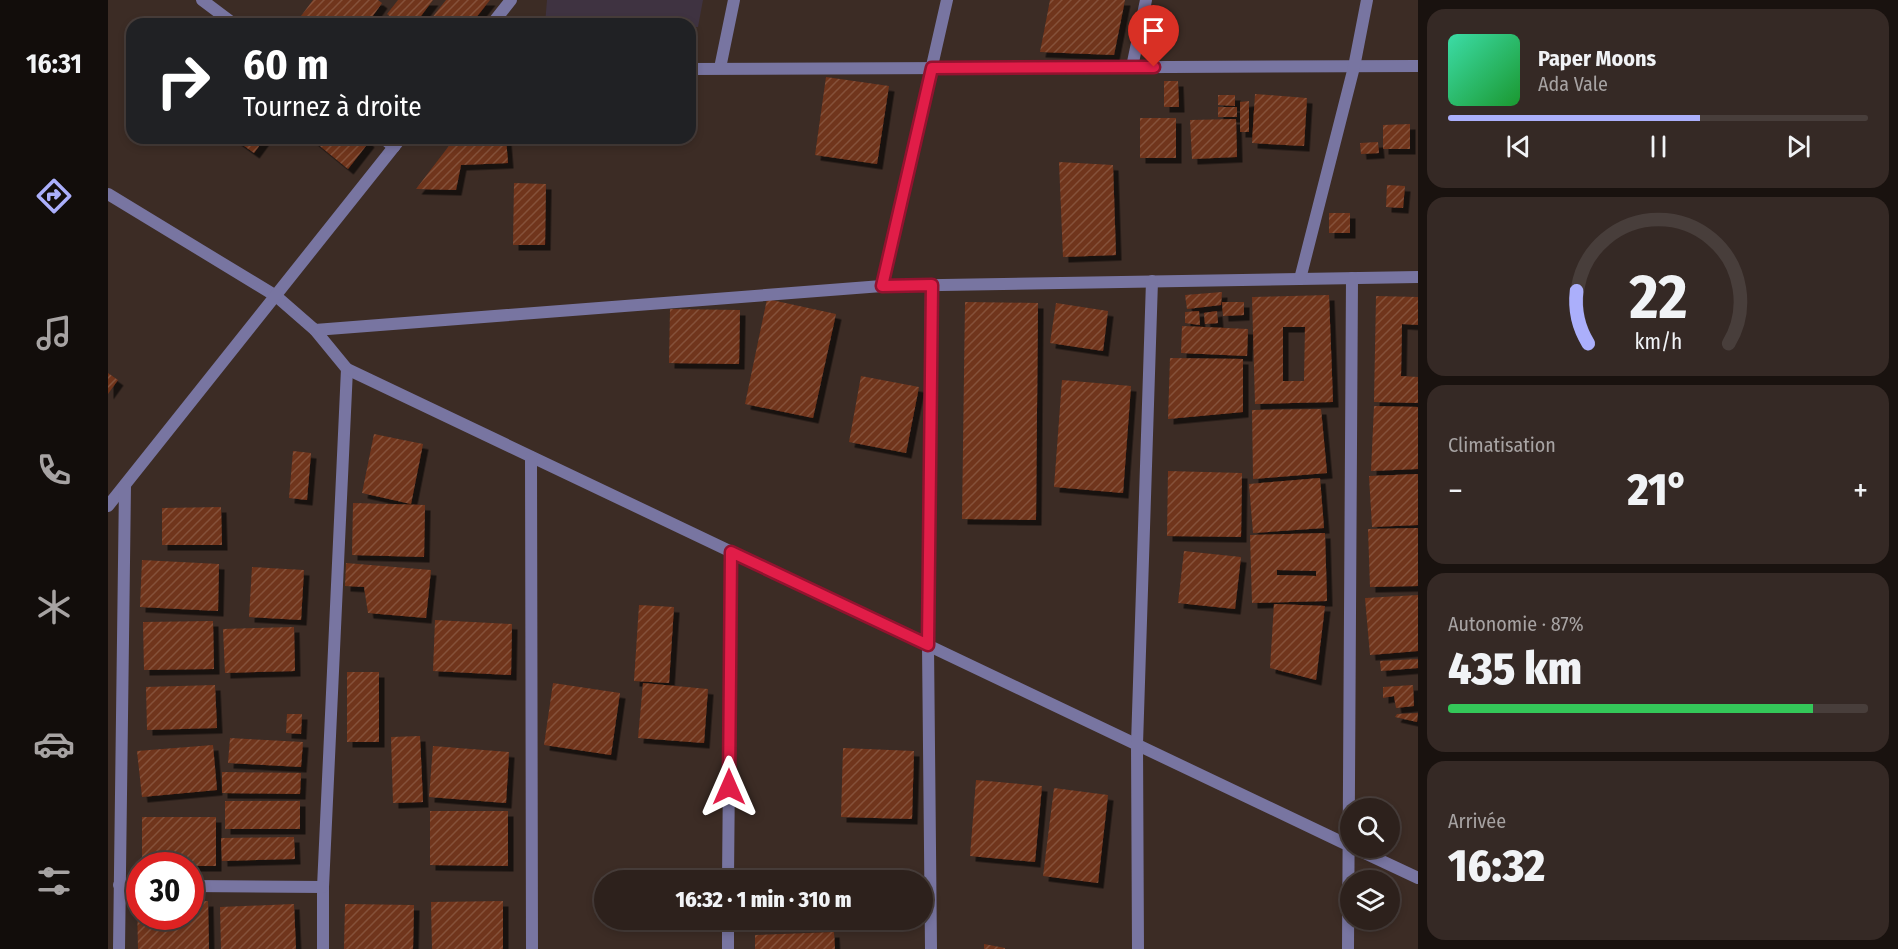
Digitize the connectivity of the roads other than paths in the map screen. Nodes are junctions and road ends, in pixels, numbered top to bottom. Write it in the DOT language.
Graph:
graph roads {
  1 [pos="202,0"];
  2 [pos="511,0"];
  3 [pos="734,0"];
  4 [pos="946,0"];
  5 [pos="1146,0"];
  6 [pos="1367,0"];
  7 [pos="226,18"];
  8 [pos="497,18"];
  9 [pos="1354,66"];
  10 [pos="1418,66"];
  11 [pos="1132,67"];
  12 [pos="720,68"];
  13 [pos="932,68"];
  14 [pos="696,69"];
  15 [pos="395,144"];
  16 [pos="108,194"];
  17 [pos="1418,276"];
  18 [pos="1352,278"];
  19 [pos="1300,279"];
  20 [pos="1152,281"];
  21 [pos="932,285"];
  22 [pos="882,286"];
  23 [pos="276,296"];
  24 [pos="315,330"];
  25 [pos="347,369"];
  26 [pos="531,457"];
  27 [pos="125,485"];
  28 [pos="108,507"];
  29 [pos="731,552"];
  30 [pos="928,645"];
  31 [pos="1137,744"];
  32 [pos="1350,798"];
  33 [pos="1340,840"];
  34 [pos="1350,858"];
  35 [pos="1375,858"];
  36 [pos="729,870"];
  37 [pos="1418,878"];
  38 [pos="119,885"];
  39 [pos="126,885"];
  40 [pos="204,886"];
  41 [pos="323,887"];
  42 [pos="728,930"];
  43 [pos="118,949"];
  44 [pos="323,949"];
  45 [pos="532,949"];
  46 [pos="728,949"];
  47 [pos="931,949"];
  48 [pos="1138,949"];
  49 [pos="1348,949"];
  1 -- 7 [label="street"];
  2 -- 8 [label="street"];
  3 -- 12 [label="street"];
  4 -- 13 [label="street"];
  5 -- 11 [label="street"];
  6 -- 9 [label="street"];
  9 -- 10 [label="street"];
  9 -- 11 [label="street"];
  9 -- 19 [label="street"];
  11 -- 13 [label="street"];
  12 -- 13 [label="street"];
  12 -- 14 [label="street"];
  13 -- 22 [label="street"];
  15 -- 23 [label="street"];
  16 -- 23 [label="street"];
  17 -- 18 [label="street"];
  18 -- 19 [label="street"];
  18 -- 32 [label="street"];
  19 -- 20 [label="street"];
  20 -- 21 [label="street"];
  20 -- 31 [label="street"];
  21 -- 22 [label="street"];
  21 -- 30 [label="street"];
  22 -- 24 [label="street"];
  23 -- 24 [label="street"];
  23 -- 27 [label="street"];
  24 -- 25 [label="street"];
  25 -- 26 [label="street"];
  25 -- 41 [label="street"];
  26 -- 29 [label="street"];
  26 -- 45 [label="street"];
  27 -- 28 [label="street"];
  27 -- 38 [label="street"];
  29 -- 30 [label="street"];
  29 -- 36 [label="street"];
  30 -- 31 [label="street"];
  30 -- 47 [label="street"];
  31 -- 33 [label="street"];
  31 -- 48 [label="street"];
  34 -- 49 [label="street"];
  35 -- 37 [label="street"];
  38 -- 39 [label="street"];
  38 -- 43 [label="street"];
  40 -- 41 [label="street"];
  41 -- 44 [label="street"];
  42 -- 46 [label="street"];
}
